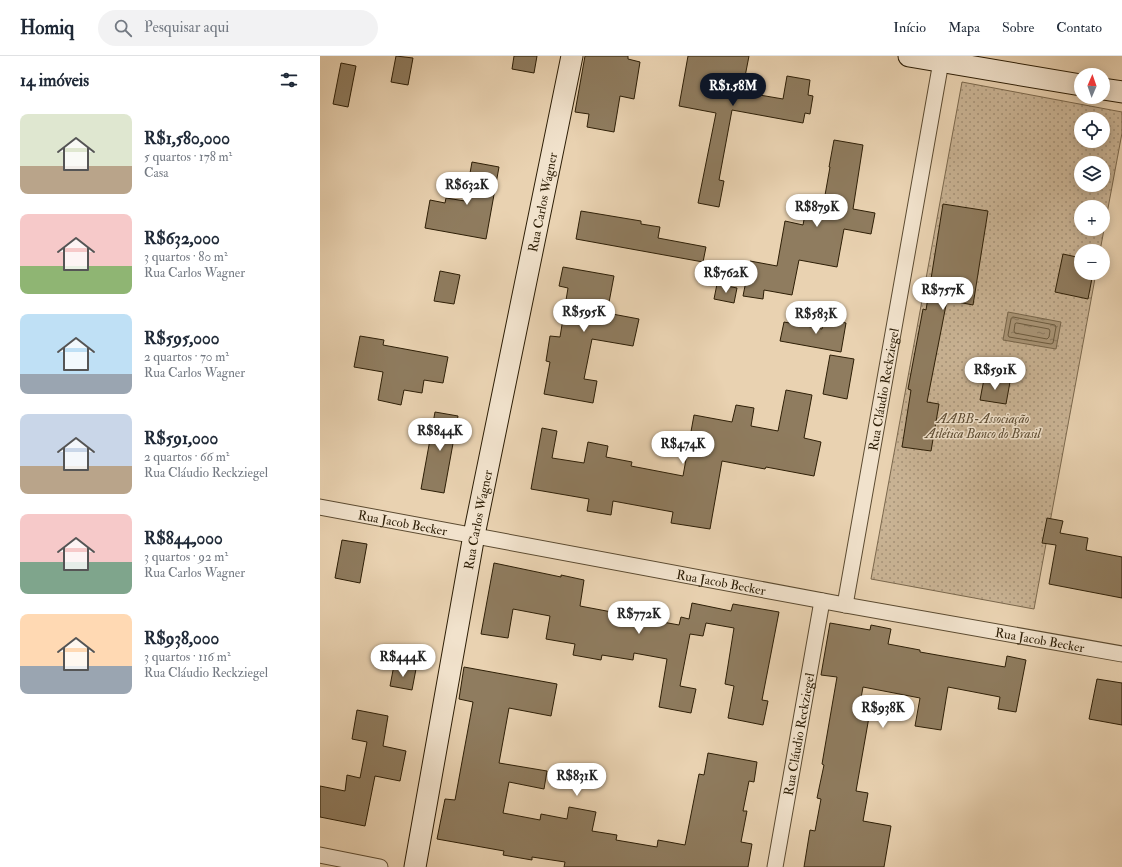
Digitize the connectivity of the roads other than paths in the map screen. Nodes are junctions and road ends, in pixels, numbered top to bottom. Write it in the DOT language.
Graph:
graph roads {
  1 [pos="572,56"];
  2 [pos="909,56"];
  3 [pos="942,59"];
  4 [pos="1074,84"];
  5 [pos="1110,90"];
  6 [pos="1122,92"];
  7 [pos="320,507"];
  8 [pos="474,535"];
  9 [pos="822,601"];
  10 [pos="844,605"];
  11 [pos="1122,654"];
  12 [pos="320,855"];
  13 [pos="380,867"];
  14 [pos="415,867"];
  15 [pos="774,867"];
  1 -- 8 [label="main road, Rua Carlos Wagner"];
  2 -- 3 [label="main road"];
  3 -- 4 [label="main road"];
  3 -- 10 [label="street, Rua Cláudio Reckziegel"];
  5 -- 6 [label="main road"];
  7 -- 8 [label="street, Rua Jacob Becker"];
  8 -- 9 [label="street, Rua Jacob Becker"];
  8 -- 14 [label="main road, Rua Carlos Wagner"];
  9 -- 10 [label="street, Rua Jacob Becker"];
  9 -- 15 [label="street, Rua Cláudio Reckziegel"];
  10 -- 11 [label="street, Rua Jacob Becker"];
  12 -- 13 [label="street"];
}
